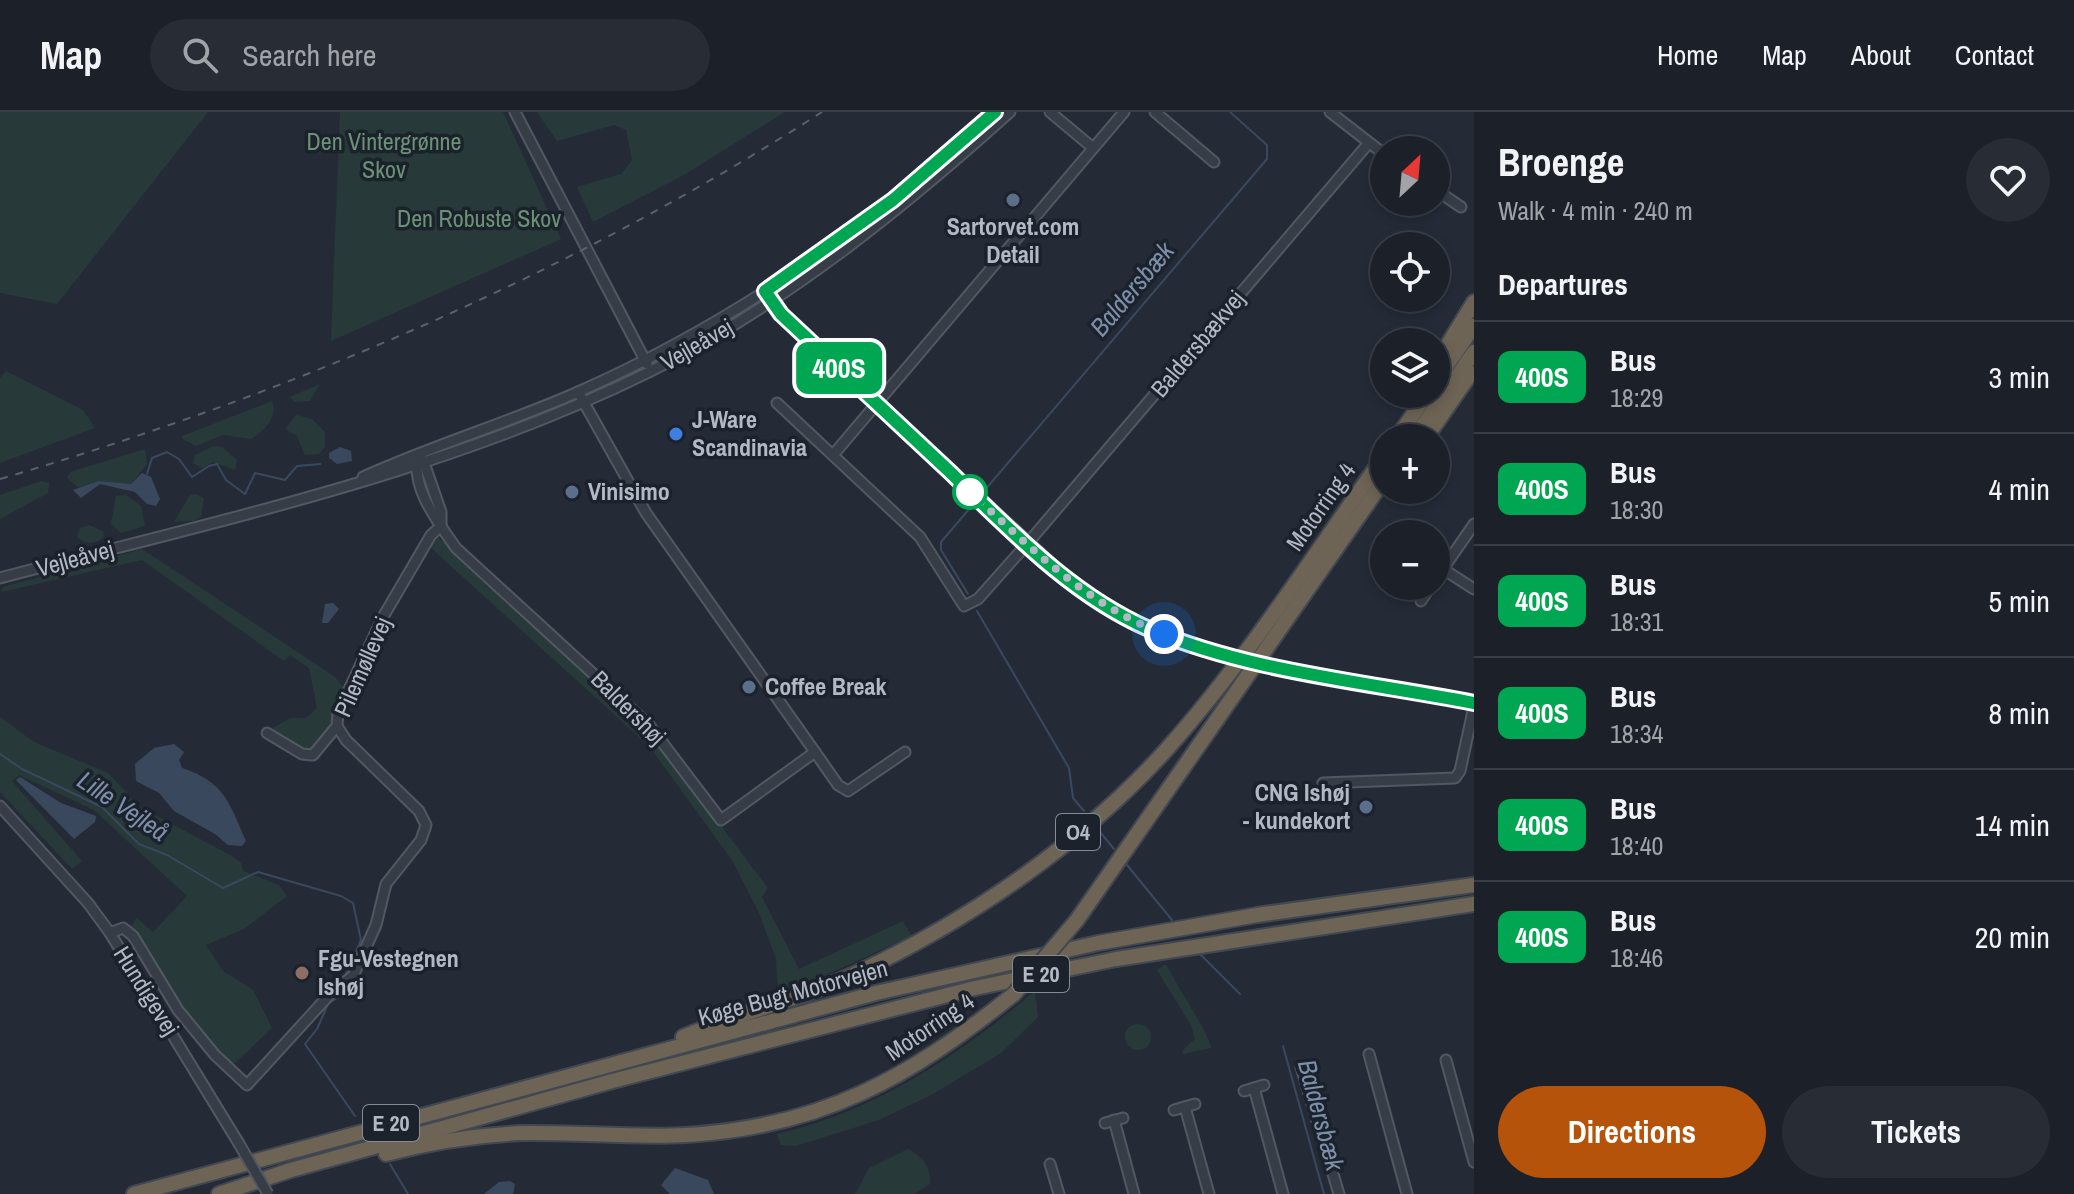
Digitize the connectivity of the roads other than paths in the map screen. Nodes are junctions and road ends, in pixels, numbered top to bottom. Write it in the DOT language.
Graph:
graph roads {
  1 [pos="515,112"];
  2 [pos="995,112"];
  3 [pos="1010,112"];
  4 [pos="1050,112"];
  5 [pos="1124,112"];
  6 [pos="1155,112"];
  7 [pos="1330,112"];
  8 [pos="1368,144"];
  9 [pos="1093,148"];
  10 [pos="1214,162"];
  11 [pos="1450,200"];
  12 [pos="1461,207"];
  13 [pos="765,291"];
  14 [pos="772,301"];
  15 [pos="1474,302"];
  16 [pos="781,314"];
  17 [pos="1474,326"];
  18 [pos="713,337"];
  19 [pos="1450,341"];
  20 [pos="1474,352"];
  21 [pos="644,360"];
  22 [pos="1450,361"];
  23 [pos="1474,368"];
  24 [pos="651,371"];
  25 [pos="578,392"];
  26 [pos="876,402"];
  27 [pos="582,403"];
  28 [pos="777,403"];
  29 [pos="1414,424"];
  30 [pos="1436,424"];
  31 [pos="833,455"];
  32 [pos="420,461"];
  33 [pos="1370,476"];
  34 [pos="1370,500"];
  35 [pos="1373,504"];
  36 [pos="1354,522"];
  37 [pos="1474,524"];
  38 [pos="441,526"];
  39 [pos="1027,544"];
  40 [pos="1450,559"];
  41 [pos="1450,574"];
  42 [pos="0,578"];
  43 [pos="1474,589"];
  44 [pos="1474,705"];
  45 [pos="337,726"];
  46 [pos="267,733"];
  47 [pos="815,752"];
  48 [pos="905,752"];
  49 [pos="1323,783"];
  50 [pos="0,806"];
  51 [pos="1474,885"];
  52 [pos="1474,904"];
  53 [pos="110,933"];
  54 [pos="649,1052"];
  55 [pos="1369,1054"];
  56 [pos="1446,1060"];
  57 [pos="1301,1067"];
  58 [pos="1254,1088"];
  59 [pos="1174,1110"];
  60 [pos="1114,1120"];
  61 [pos="1474,1162"];
  62 [pos="1050,1164"];
  63 [pos="245,1187"];
  64 [pos="134,1194"];
  65 [pos="219,1194"];
  66 [pos="268,1194"];
  67 [pos="1059,1194"];
  68 [pos="1134,1194"];
  69 [pos="1209,1194"];
  70 [pos="1283,1194"];
  71 [pos="1339,1194"];
  72 [pos="1407,1194"];
  1 -- 21 [label="street"];
  2 -- 13 [label="street, Vejleåvej"];
  3 -- 14 [label="street, Vejleåvej"];
  4 -- 9 [label="street"];
  5 -- 9 [label="street"];
  6 -- 10 [label="street"];
  7 -- 8 [label="street"];
  8 -- 39 [label="street, Baldersbækvej"];
  9 -- 26 [label="street"];
  11 -- 12 [label="street"];
  13 -- 14 [label="street"];
  13 -- 21 [label="street, Vejleåvej"];
  14 -- 16 [label="street"];
  14 -- 18 [label="street, Vejleåvej"];
  15 -- 19 [label="highway"];
  16 -- 18 [label="street"];
  16 -- 26 [label="street"];
  17 -- 22 [label="highway"];
  18 -- 24 [label="street, Vejleåvej"];
  20 -- 29 [label="highway"];
  21 -- 24 [label="street"];
  21 -- 25 [label="street, Vejleåvej"];
  23 -- 30 [label="highway"];
  24 -- 27 [label="street, Vejleåvej"];
  25 -- 27 [label="street"];
  25 -- 32 [label="street, Vejleåvej"];
  26 -- 31 [label="street"];
  26 -- 39 [label="street"];
  27 -- 32 [label="street, Vejleåvej"];
  27 -- 47 [label="street"];
  28 -- 31 [label="street"];
  31 -- 39 [label="street, Baldersbækvej"];
  32 -- 38 [label="street, Baldershøj"];
  32 -- 42 [label="street, Vejleåvej"];
  33 -- 54 [label="highway, Motorring 4 / O4"];
  34 -- 36 [label="highway, Motorring 4 / O4"];
  35 -- 36 [label="highway, O4"];
  36 -- 63 [label="highway, Motorring 4 / O4, bridge"];
  37 -- 40 [label="street"];
  38 -- 45 [label="street, Pilemøllevej"];
  38 -- 47 [label="street, Baldershøj"];
  39 -- 44 [label="street, bridge"];
  41 -- 43 [label="street"];
  44 -- 49 [label="street"];
  45 -- 46 [label="street"];
  45 -- 53 [label="street, Pilemøllevej"];
  47 -- 48 [label="street"];
  50 -- 53 [label="street, Hundigevej"];
  51 -- 54 [label="highway, Køge Bugt Motorvejen / E 20"];
  52 -- 63 [label="highway, Køge Bugt Motorvejen / E 20"];
  53 -- 66 [label="street, Hundigevej, bridge"];
  54 -- 64 [label="highway, Køge Bugt Motorvejen / E 20"];
  55 -- 72 [label="street"];
  56 -- 61 [label="street"];
  57 -- 71 [label="street"];
  58 -- 70 [label="street"];
  59 -- 69 [label="street"];
  60 -- 68 [label="street"];
  62 -- 67 [label="street"];
  63 -- 65 [label="highway, Køge Bugt Motorvejen / E 20"];
}
